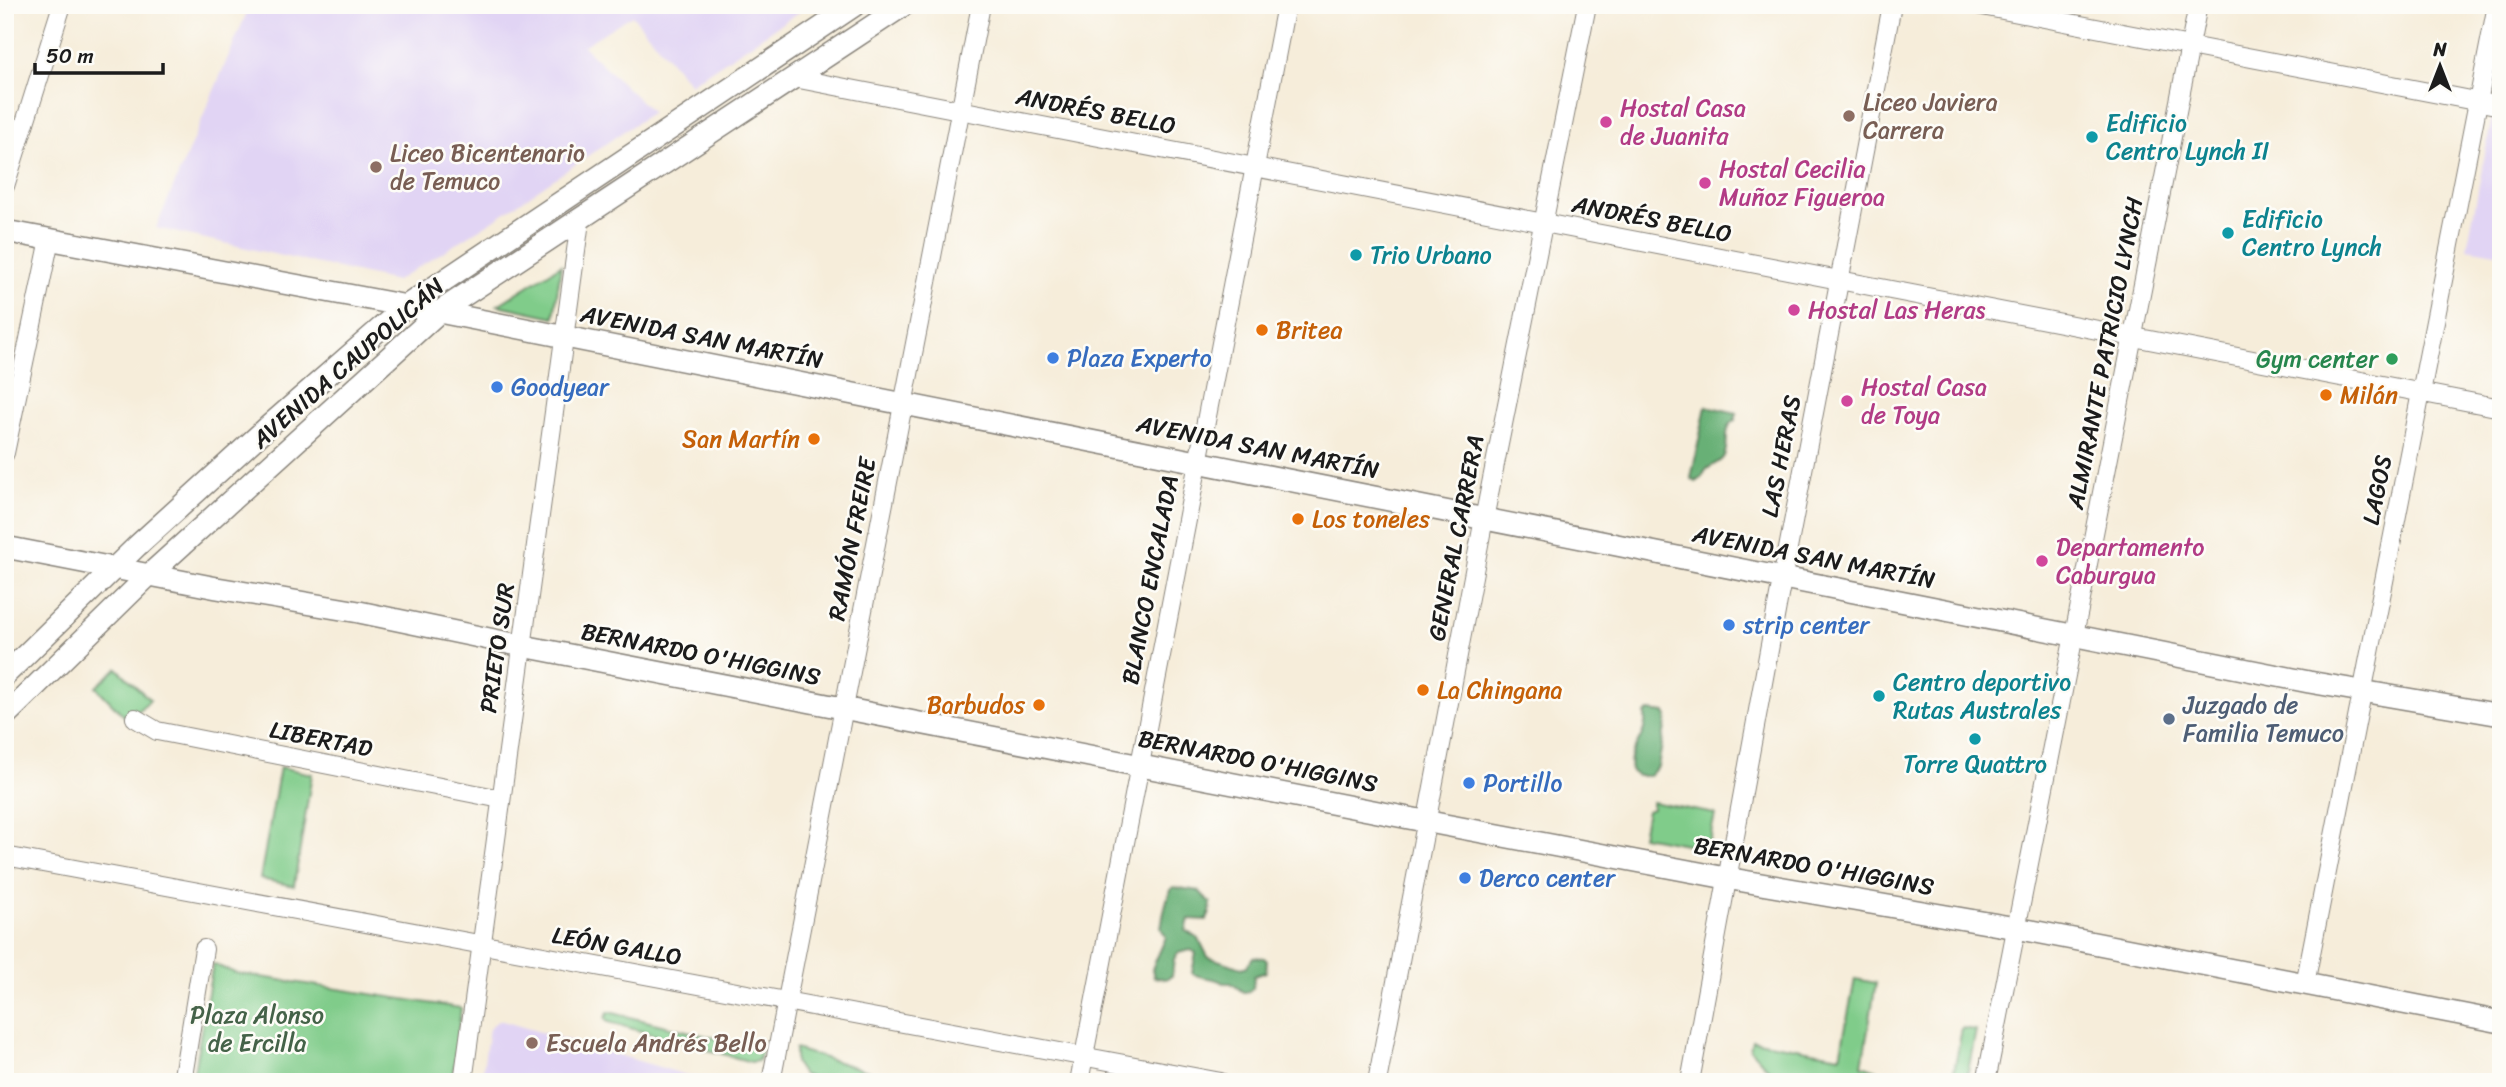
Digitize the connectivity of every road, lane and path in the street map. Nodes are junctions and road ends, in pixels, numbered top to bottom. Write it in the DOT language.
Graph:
graph roads {
  1 [pos="62,5"];
  2 [pos="855,5"];
  3 [pos="904,5"];
  4 [pos="981,5"];
  5 [pos="1286,5"];
  6 [pos="1587,5"];
  7 [pos="1892,5"];
  8 [pos="1977,5"];
  9 [pos="2198,5"];
  10 [pos="2497,5"];
  11 [pos="2190,46"];
  12 [pos="794,78"];
  13 [pos="2478,102"];
  14 [pos="2501,106"];
  15 [pos="961,110"];
  16 [pos="1254,166"];
  17 [pos="5,186"];
  18 [pos="580,221"];
  19 [pos="1543,223"];
  20 [pos="5,231"];
  21 [pos="50,239"];
  22 [pos="1839,280"];
  23 [pos="406,306"];
  24 [pos="439,312"];
  25 [pos="564,337"];
  26 [pos="2133,337"];
  27 [pos="2421,393"];
  28 [pos="904,404"];
  29 [pos="2501,408"];
  30 [pos="5,453"];
  31 [pos="1198,462"];
  32 [pos="1484,519"];
  33 [pos="5,547"];
  34 [pos="113,568"];
  35 [pos="149,575"];
  36 [pos="1782,578"];
  37 [pos="2074,636"];
  38 [pos="523,646"];
  39 [pos="5,675"];
  40 [pos="2362,691"];
  41 [pos="844,708"];
  42 [pos="2501,715"];
  43 [pos="5,716"];
  44 [pos="135,718"];
  45 [pos="1140,764"];
  46 [pos="501,799"];
  47 [pos="1426,821"];
  48 [pos="5,856"];
  49 [pos="1726,878"];
  50 [pos="2017,928"];
  51 [pos="481,946"];
  52 [pos="204,949"];
  53 [pos="2305,984"];
  54 [pos="787,1002"];
  55 [pos="2501,1022"];
  56 [pos="1084,1055"];
  57 [pos="182,1082"];
  58 [pos="463,1082"];
  59 [pos="771,1082"];
  60 [pos="1079,1082"];
  61 [pos="1221,1082"];
  62 [pos="1377,1082"];
  63 [pos="1690,1082"];
  64 [pos="1986,1082"];
  1 -- 17 [label="street"];
  2 -- 23 [label="main road, AVENIDA CAUPOLICÁN"];
  3 -- 12 [label="main road, AVENIDA CAUPOLICÁN"];
  4 -- 15 [label="street, RAMÓN FREIRE"];
  5 -- 16 [label="street, BLANCO ENCALADA"];
  6 -- 19 [label="street, GENERAL CARRERA"];
  7 -- 22 [label="street, LAS HERAS"];
  8 -- 11 [label="street"];
  9 -- 11 [label="street, ALMIRANTE PATRICIO LYNCH"];
  10 -- 13 [label="street, LAGOS"];
  11 -- 13 [label="street"];
  11 -- 26 [label="street, ALMIRANTE PATRICIO LYNCH"];
  12 -- 15 [label="street, ANDRÉS BELLO"];
  12 -- 18 [label="main road, AVENIDA CAUPOLICÁN"];
  13 -- 14 [label="street"];
  13 -- 27 [label="street, LAGOS"];
  15 -- 16 [label="street, ANDRÉS BELLO"];
  15 -- 28 [label="street, RAMÓN FREIRE"];
  16 -- 19 [label="street, ANDRÉS BELLO"];
  16 -- 31 [label="street, BLANCO ENCALADA"];
  18 -- 24 [label="main road, AVENIDA CAUPOLICÁN"];
  18 -- 25 [label="street, PRIETO SUR"];
  19 -- 22 [label="street, ANDRÉS BELLO"];
  19 -- 32 [label="street, GENERAL CARRERA"];
  20 -- 21 [label="main road, AVENIDA SAN MARTÍN"];
  21 -- 23 [label="main road, AVENIDA SAN MARTÍN"];
  21 -- 30 [label="street"];
  22 -- 26 [label="street, ANDRÉS BELLO"];
  22 -- 36 [label="street, LAS HERAS"];
  23 -- 24 [label="main road, AVENIDA SAN MARTÍN"];
  23 -- 34 [label="main road, AVENIDA CAUPOLICÁN"];
  24 -- 25 [label="main road, AVENIDA SAN MARTÍN"];
  24 -- 35 [label="main road, AVENIDA CAUPOLICÁN"];
  25 -- 28 [label="main road, AVENIDA SAN MARTÍN"];
  25 -- 38 [label="street, PRIETO SUR"];
  26 -- 27 [label="street, ANDRÉS BELLO"];
  26 -- 37 [label="street, ALMIRANTE PATRICIO LYNCH"];
  27 -- 29 [label="street, ANDRÉS BELLO"];
  27 -- 40 [label="street, LAGOS"];
  28 -- 31 [label="main road, AVENIDA SAN MARTÍN"];
  28 -- 41 [label="street, RAMÓN FREIRE"];
  31 -- 32 [label="main road, AVENIDA SAN MARTÍN"];
  31 -- 45 [label="street, BLANCO ENCALADA"];
  32 -- 36 [label="main road, AVENIDA SAN MARTÍN"];
  32 -- 47 [label="street, GENERAL CARRERA"];
  33 -- 34 [label="main road, BERNARDO O'HIGGINS"];
  34 -- 35 [label="main road, BERNARDO O'HIGGINS"];
  34 -- 39 [label="main road, AVENIDA CAUPOLICÁN"];
  35 -- 38 [label="main road, BERNARDO O'HIGGINS"];
  35 -- 43 [label="main road, AVENIDA CAUPOLICÁN"];
  36 -- 37 [label="main road, AVENIDA SAN MARTÍN"];
  36 -- 49 [label="street, LAS HERAS"];
  37 -- 40 [label="main road, AVENIDA SAN MARTÍN"];
  37 -- 50 [label="street, ALMIRANTE PATRICIO LYNCH"];
  38 -- 41 [label="main road, BERNARDO O'HIGGINS"];
  38 -- 46 [label="street, PRIETO SUR"];
  40 -- 42 [label="main road, AVENIDA SAN MARTÍN"];
  40 -- 53 [label="street, LAGOS"];
  41 -- 45 [label="main road, BERNARDO O'HIGGINS"];
  41 -- 54 [label="street, RAMÓN FREIRE"];
  44 -- 46 [label="street, LIBERTAD"];
  45 -- 47 [label="main road, BERNARDO O'HIGGINS"];
  45 -- 56 [label="street, BLANCO ENCALADA"];
  46 -- 51 [label="street, PRIETO SUR"];
  47 -- 49 [label="main road, BERNARDO O'HIGGINS"];
  47 -- 62 [label="street, GENERAL CARRERA"];
  48 -- 51 [label="street, LEÓN GALLO"];
  49 -- 50 [label="main road, BERNARDO O'HIGGINS"];
  49 -- 63 [label="street, LAS HERAS"];
  50 -- 53 [label="main road, BERNARDO O'HIGGINS"];
  50 -- 64 [label="street, ALMIRANTE PATRICIO LYNCH"];
  51 -- 54 [label="street, LEÓN GALLO"];
  51 -- 58 [label="street, PRIETO SUR"];
  52 -- 57 [label="street"];
  53 -- 55 [label="main road, BERNARDO O'HIGGINS"];
  54 -- 56 [label="street, LEÓN GALLO"];
  54 -- 59 [label="street, RAMÓN FREIRE"];
  56 -- 60 [label="street, BLANCO ENCALADA"];
  56 -- 61 [label="street, LEÓN GALLO"];
}
